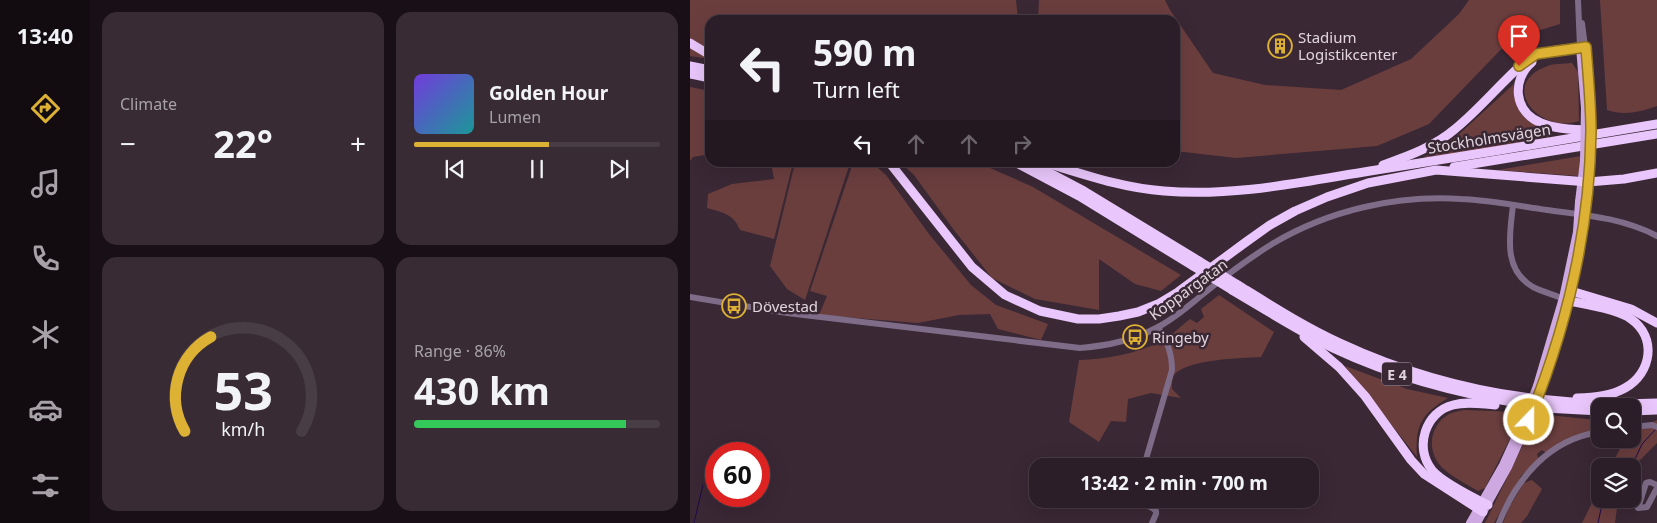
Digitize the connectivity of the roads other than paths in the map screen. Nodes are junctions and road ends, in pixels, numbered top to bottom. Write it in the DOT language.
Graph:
graph roads {
  1 [pos="1578,0"];
  2 [pos="690,43"];
  3 [pos="1583,50"];
  4 [pos="705,51"];
  5 [pos="690,66"];
  6 [pos="705,69"];
  7 [pos="690,74"];
  8 [pos="705,77"];
  9 [pos="1657,124"];
  10 [pos="1642,127"];
  11 [pos="1657,134"];
  12 [pos="893,167"];
  13 [pos="1024,167"];
  14 [pos="1039,167"];
  15 [pos="1059,167"];
  16 [pos="1436,170"];
  17 [pos="1657,173"];
  18 [pos="1357,174"];
  19 [pos="1585,182"];
  20 [pos="1514,205"];
  21 [pos="1657,236"];
  22 [pos="1196,264"];
  23 [pos="1235,288"];
  24 [pos="1567,296"];
  25 [pos="690,297"];
  26 [pos="1280,319"];
  27 [pos="1657,323"];
  28 [pos="1158,328"];
  29 [pos="1509,395"];
  30 [pos="1657,403"];
  31 [pos="1550,408"];
  32 [pos="1591,410"];
  33 [pos="1657,410"];
  34 [pos="1641,411"];
  35 [pos="1641,426"];
  36 [pos="1657,427"];
  37 [pos="1591,434"];
  38 [pos="1146,458"];
  39 [pos="1483,507"];
  40 [pos="1151,508"];
  41 [pos="1152,523"];
  42 [pos="1470,523"];
  43 [pos="1477,523"];
  44 [pos="1499,523"];
  1 -- 3 [label="street"];
  2 -- 4 [label="highway"];
  3 -- 10 [label="highway"];
  3 -- 18 [label="highway"];
  3 -- 19 [label="main road, bridge"];
  5 -- 6 [label="highway"];
  7 -- 8 [label="highway"];
  9 -- 10 [label="highway, Stockholmsvägen"];
  10 -- 18 [label="highway, Stockholmsvägen"];
  11 -- 16 [label="highway, Stockholmsvägen"];
  12 -- 16 [label="highway"];
  13 -- 22 [label="highway, E 4"];
  14 -- 22 [label="highway, E 4"];
  15 -- 18 [label="highway, Stockholmsvägen"];
  16 -- 19 [label="highway"];
  17 -- 19 [label="highway"];
  19 -- 24 [label="main road, bridge"];
  20 -- 21 [label="street, Koppargatan"];
  20 -- 24 [label="street"];
  20 -- 28 [label="street, Koppargatan"];
  22 -- 23 [label="highway, E 4, bridge"];
  23 -- 26 [label="highway, E 4"];
  23 -- 29 [label="highway, E 4"];
  24 -- 27 [label="highway"];
  24 -- 29 [label="highway"];
  24 -- 39 [label="main road, bridge"];
  25 -- 28 [label="street, Koppargatan"];
  26 -- 31 [label="highway, E 4"];
  26 -- 39 [label="highway"];
  28 -- 38 [label="street"];
  29 -- 30 [label="highway, E 4"];
  31 -- 32 [label="highway, E 4"];
  31 -- 39 [label="highway"];
  33 -- 34 [label="highway"];
  35 -- 36 [label="street"];
  37 -- 44 [label="street"];
  39 -- 42 [label="main road"];
  39 -- 43 [label="main road"];
  40 -- 41 [label="street"];
}
